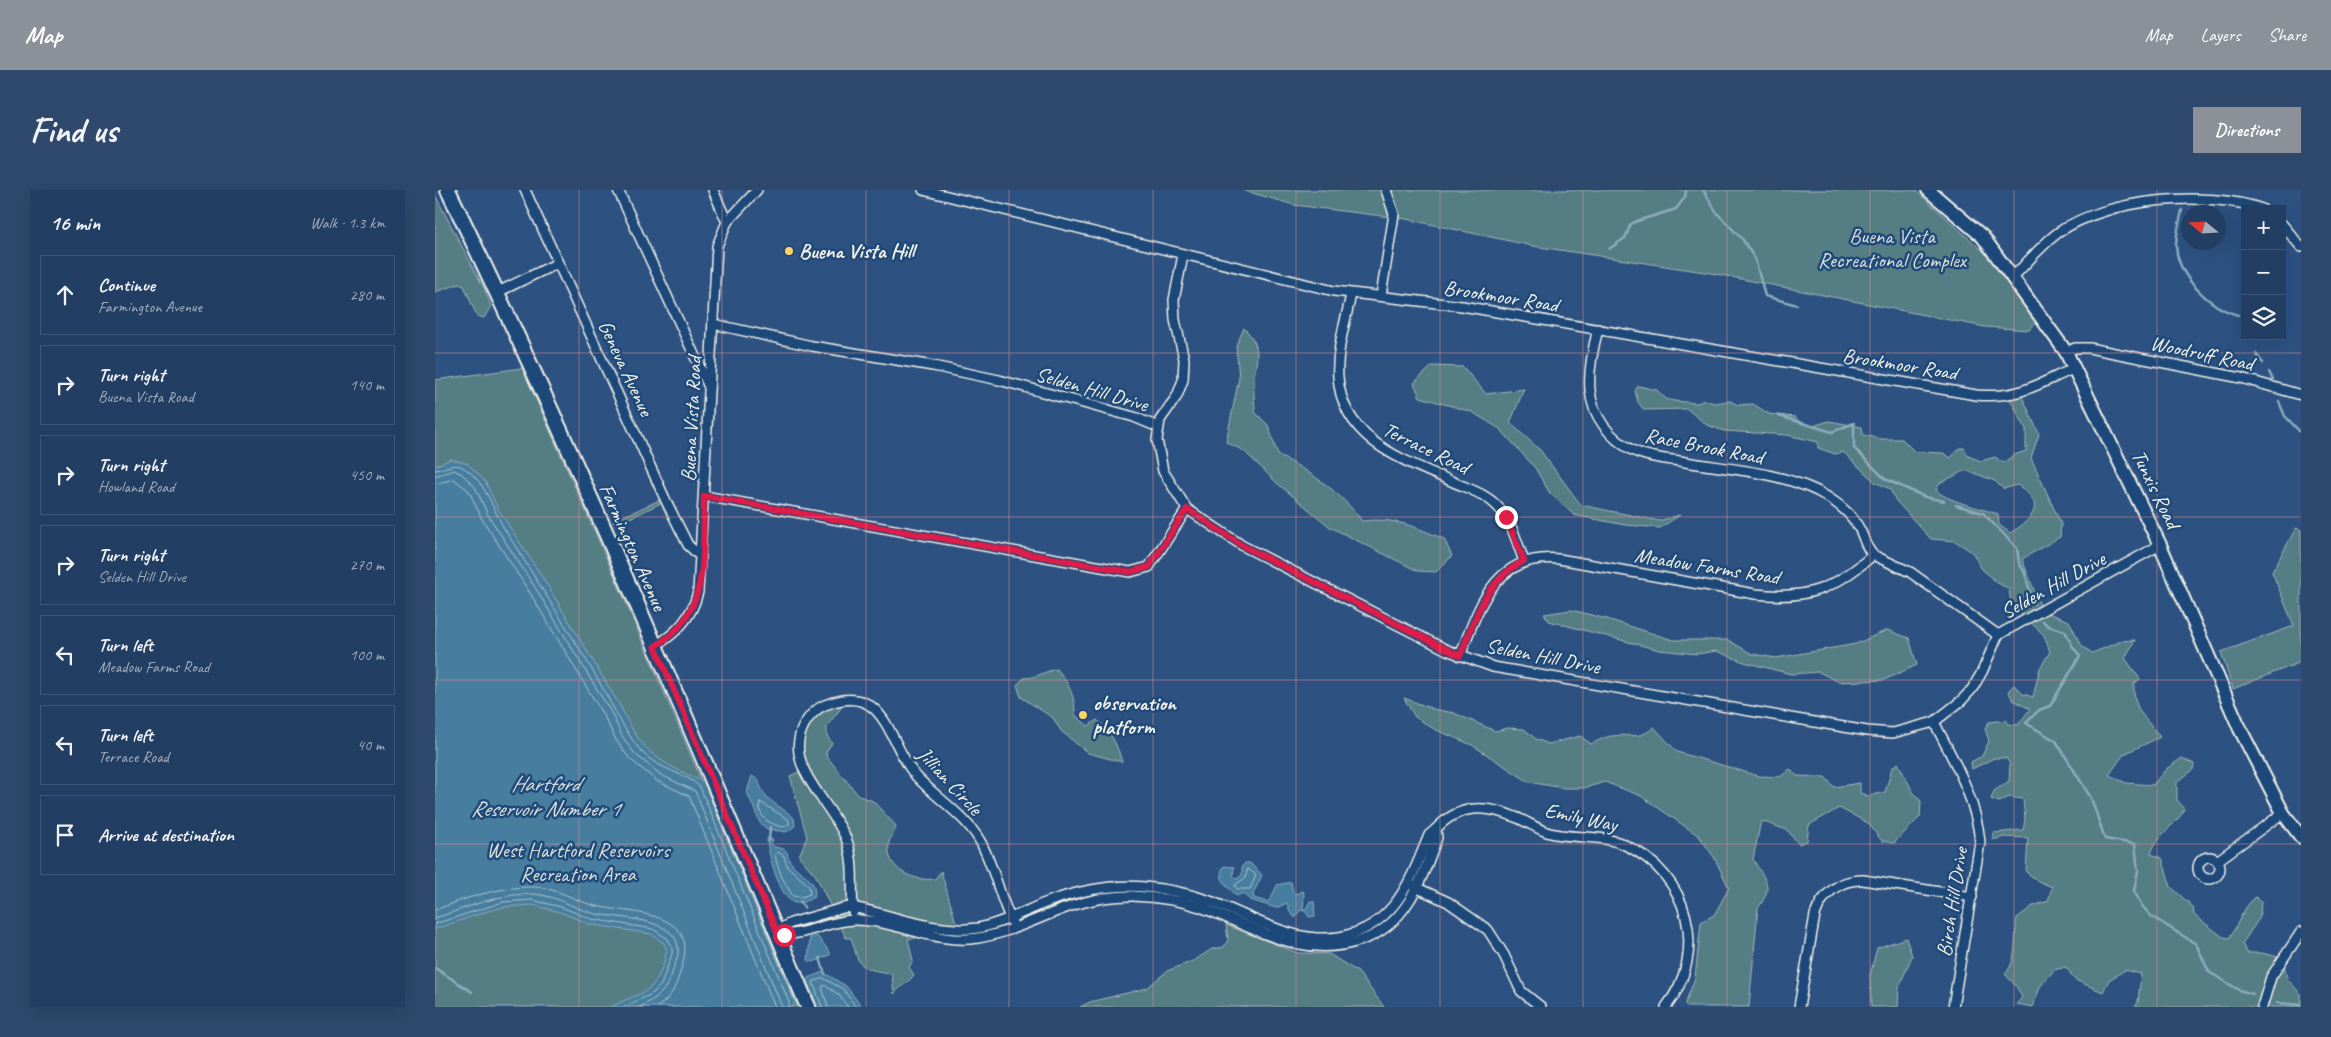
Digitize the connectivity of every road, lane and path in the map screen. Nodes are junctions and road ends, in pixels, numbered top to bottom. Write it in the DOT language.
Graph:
graph roads {
  1 [pos="448,190"];
  2 [pos="525,190"];
  3 [pos="618,190"];
  4 [pos="713,190"];
  5 [pos="757,190"];
  6 [pos="923,190"];
  7 [pos="1386,190"];
  8 [pos="1928,190"];
  9 [pos="2250,205"];
  10 [pos="727,222"];
  11 [pos="2286,229"];
  12 [pos="2301,247"];
  13 [pos="1183,255"];
  14 [pos="558,263"];
  15 [pos="2013,277"];
  16 [pos="498,292"];
  17 [pos="1351,294"];
  18 [pos="1381,296"];
  19 [pos="713,324"];
  20 [pos="1598,329"];
  21 [pos="2066,352"];
  22 [pos="2075,368"];
  23 [pos="710,389"];
  24 [pos="2301,395"];
  25 [pos="1158,427"];
  26 [pos="704,496"];
  27 [pos="1187,509"];
  28 [pos="2160,545"];
  29 [pos="1873,555"];
  30 [pos="701,557"];
  31 [pos="1524,561"];
  32 [pos="1998,635"];
  33 [pos="655,646"];
  34 [pos="1460,656"];
  35 [pos="1934,722"];
  36 [pos="2283,813"];
  37 [pos="1435,829"];
  38 [pos="2301,837"];
  39 [pos="2217,861"];
  40 [pos="1409,884"];
  41 [pos="1418,888"];
  42 [pos="1972,897"];
  43 [pos="852,907"];
  44 [pos="853,920"];
  45 [pos="1013,922"];
  46 [pos="2301,932"];
  47 [pos="778,934"];
  48 [pos="808,1007"];
  49 [pos="1541,1007"];
  50 [pos="1666,1007"];
  51 [pos="1799,1007"];
  52 [pos="1953,1007"];
  53 [pos="2262,1007"];
  1 -- 16 [label="main road, Farmington Avenue"];
  2 -- 14 [label="street, Geneva Avenue"];
  3 -- 23 [label="street"];
  4 -- 10 [label="street"];
  5 -- 10 [label="street, Buena Vista Road"];
  6 -- 13 [label="street, Brookmoor Road"];
  7 -- 18 [label="street"];
  8 -- 15 [label="street, Tunxis Road"];
  9 -- 15 [label="street"];
  10 -- 19 [label="street, Buena Vista Road"];
  11 -- 12 [label="street"];
  13 -- 17 [label="street, Brookmoor Road"];
  13 -- 25 [label="street"];
  14 -- 16 [label="street"];
  14 -- 30 [label="street, Geneva Avenue"];
  15 -- 21 [label="street, Tunxis Road"];
  16 -- 33 [label="main road, Farmington Avenue"];
  17 -- 18 [label="street, Brookmoor Road"];
  17 -- 31 [label="street, Terrace Road"];
  18 -- 20 [label="street, Brookmoor Road"];
  19 -- 23 [label="street, Buena Vista Road"];
  19 -- 25 [label="street, Selden Hill Drive"];
  20 -- 22 [label="street, Brookmoor Road"];
  20 -- 29 [label="street, Race Brook Road"];
  21 -- 22 [label="street, Tunxis Road"];
  21 -- 24 [label="street, Woodruff Road"];
  22 -- 28 [label="street, Tunxis Road"];
  23 -- 26 [label="street, Buena Vista Road"];
  25 -- 27 [label="street, Selden Hill Drive"];
  26 -- 27 [label="street"];
  26 -- 30 [label="street, Buena Vista Road"];
  27 -- 34 [label="street, Selden Hill Drive"];
  28 -- 32 [label="street, Selden Hill Drive"];
  28 -- 36 [label="street, Tunxis Road"];
  29 -- 31 [label="street, Meadow Farms Road"];
  29 -- 32 [label="street"];
  30 -- 33 [label="street, Buena Vista Road"];
  31 -- 34 [label="street, Meadow Farms Road"];
  32 -- 35 [label="street, Selden Hill Drive"];
  33 -- 47 [label="main road, Farmington Avenue"];
  34 -- 35 [label="street, Selden Hill Drive"];
  35 -- 42 [label="street, Birch Hill Drive"];
  36 -- 38 [label="street, Tunxis Road"];
  36 -- 39 [label="street"];
  37 -- 40 [label="street, Emily Way"];
  37 -- 41 [label="street"];
  37 -- 50 [label="street, Emily Way"];
  40 -- 41 [label="street"];
  40 -- 45 [label="street, Emily Way"];
  41 -- 45 [label="street"];
  41 -- 49 [label="street"];
  42 -- 51 [label="street"];
  42 -- 52 [label="street, Birch Hill Drive"];
  43 -- 44 [label="street, Jillian Circle"];
  43 -- 45 [label="street"];
  43 -- 45 [label="street, Jillian Circle"];
  43 -- 47 [label="street"];
  44 -- 45 [label="street"];
  44 -- 47 [label="street"];
  46 -- 53 [label="street"];
  47 -- 48 [label="main road, Farmington Avenue"];
}
